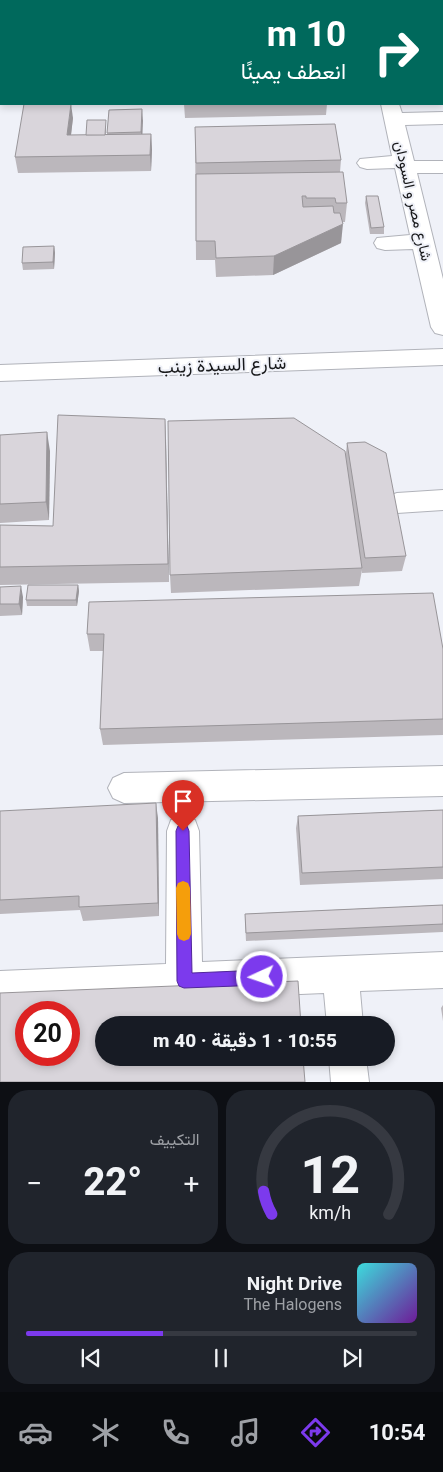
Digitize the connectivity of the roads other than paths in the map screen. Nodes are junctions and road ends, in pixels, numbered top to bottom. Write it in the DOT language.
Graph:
graph roads {
  1 [pos="392,111"];
  2 [pos="443,118"];
  3 [pos="367,162"];
  4 [pos="404,164"];
  5 [pos="443,167"];
  6 [pos="423,242"];
  7 [pos="385,243"];
  8 [pos="443,327"];
  9 [pos="443,358"];
  10 [pos="0,373"];
  11 [pos="443,500"];
  12 [pos="397,503"];
  13 [pos="443,781"];
  14 [pos="124,788"];
  15 [pos="183,831"];
  16 [pos="443,970"];
  17 [pos="340,974"];
  18 [pos="184,981"];
  19 [pos="0,989"];
  20 [pos="344,1016"];
  21 [pos="349,1066"];
  22 [pos="350,1082"];
  1 -- 2 [label="lane"];
  1 -- 4 [label="lane, شارع مصر و السودان"];
  3 -- 4 [label="lane"];
  4 -- 5 [label="lane"];
  4 -- 6 [label="lane, شارع مصر و السودان"];
  6 -- 7 [label="lane"];
  6 -- 8 [label="lane, شارع مصر و السودان"];
  9 -- 10 [label="lane, شارع السيدة زينب"];
  11 -- 12 [label="lane"];
  13 -- 14 [label="lane"];
  15 -- 18 [label="lane"];
  16 -- 17 [label="lane"];
  17 -- 18 [label="lane"];
  17 -- 20 [label="lane"];
  18 -- 19 [label="lane"];
  21 -- 22 [label="lane"];
}
